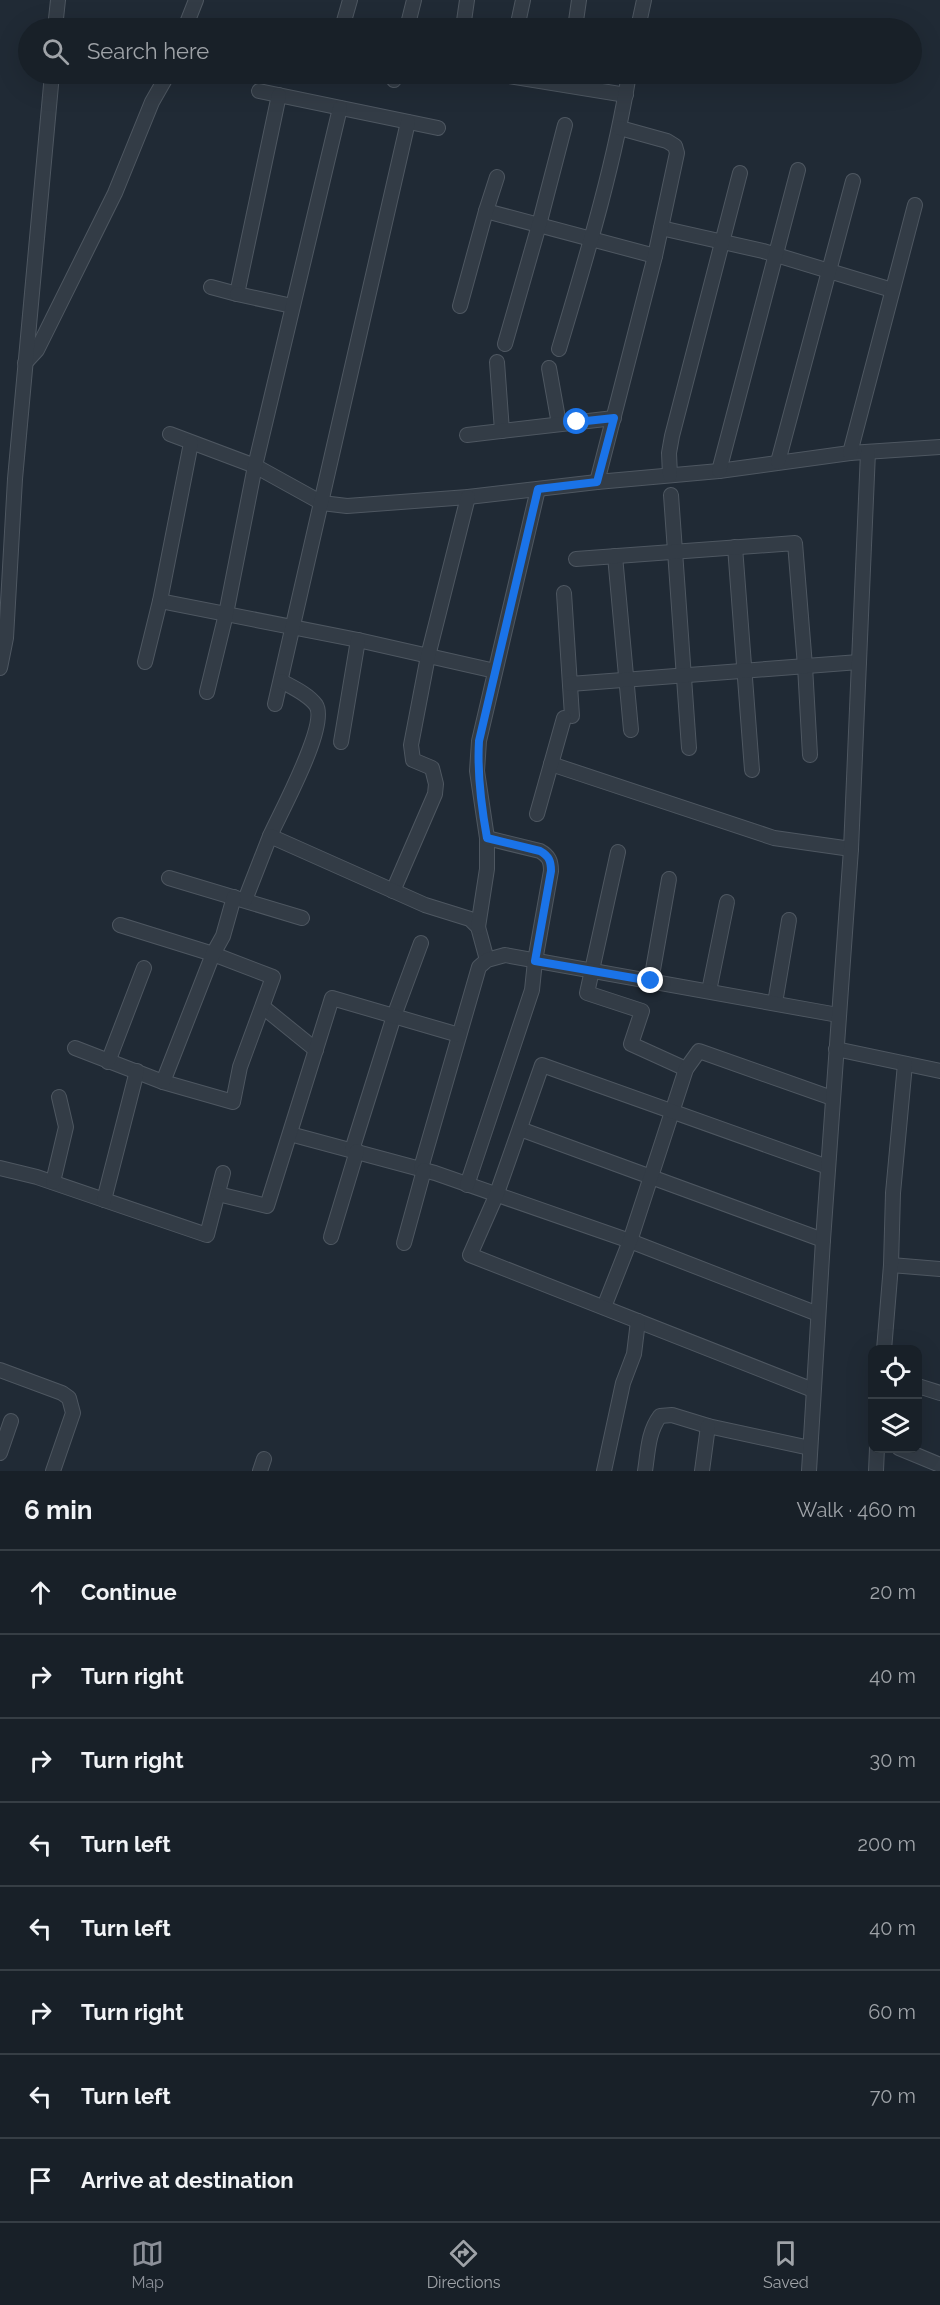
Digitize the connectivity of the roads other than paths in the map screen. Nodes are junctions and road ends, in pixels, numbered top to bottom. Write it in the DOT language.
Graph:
graph roads {
  1 [pos="58,0"];
  2 [pos="196,0"];
  3 [pos="350,0"];
  4 [pos="414,0"];
  5 [pos="467,0"];
  6 [pos="523,0"];
  7 [pos="579,0"];
  8 [pos="644,0"];
  9 [pos="56,18"];
  10 [pos="189,18"];
  11 [pos="345,18"];
  12 [pos="410,18"];
  13 [pos="464,18"];
  14 [pos="518,18"];
  15 [pos="576,18"];
  16 [pos="640,18"];
  17 [pos="51,84"];
  18 [pos="162,84"];
  19 [pos="586,84"];
  20 [pos="628,84"];
  21 [pos="259,91"];
  22 [pos="279,95"];
  23 [pos="626,95"];
  24 [pos="340,108"];
  25 [pos="408,122"];
  26 [pos="565,125"];
  27 [pos="438,128"];
  28 [pos="620,128"];
  29 [pos="798,170"];
  30 [pos="740,173"];
  31 [pos="497,177"];
  32 [pos="854,181"];
  33 [pos="915,205"];
  34 [pos="486,212"];
  35 [pos="539,225"];
  36 [pos="662,228"];
  37 [pos="591,240"];
  38 [pos="722,242"];
  39 [pos="776,255"];
  40 [pos="656,256"];
  41 [pos="828,269"];
  42 [pos="211,287"];
  43 [pos="892,290"];
  44 [pos="237,294"];
  45 [pos="292,306"];
  46 [pos="460,306"];
  47 [pos="505,344"];
  48 [pos="559,349"];
  49 [pos="497,362"];
  50 [pos="25,363"];
  51 [pos="549,368"];
  52 [pos="614,418"];
  53 [pos="559,424"];
  54 [pos="502,431"];
  55 [pos="170,434"];
  56 [pos="467,435"];
  57 [pos="191,443"];
  58 [pos="940,447"];
  59 [pos="868,452"];
  60 [pos="850,453"];
  61 [pos="778,462"];
  62 [pos="255,466"];
  63 [pos="719,471"];
  64 [pos="670,475"];
  65 [pos="597,482"];
  66 [pos="538,489"];
  67 [pos="671,495"];
  68 [pos="468,497"];
  69 [pos="322,503"];
  70 [pos="735,547"];
  71 [pos="674,552"];
  72 [pos="615,556"];
  73 [pos="576,559"];
  74 [pos="564,593"];
  75 [pos="160,601"];
  76 [pos="226,614"];
  77 [pos="294,627"];
  78 [pos="358,640"];
  79 [pos="428,656"];
  80 [pos="145,662"];
  81 [pos="859,662"];
  82 [pos="806,666"];
  83 [pos="0,668"];
  84 [pos="745,670"];
  85 [pos="495,671"];
  86 [pos="683,675"];
  87 [pos="626,679"];
  88 [pos="281,681"];
  89 [pos="570,684"];
  90 [pos="207,692"];
  91 [pos="275,704"];
  92 [pos="631,730"];
  93 [pos="342,742"];
  94 [pos="689,748"];
  95 [pos="810,755"];
  96 [pos="550,765"];
  97 [pos="752,770"];
  98 [pos="537,814"];
  99 [pos="270,836"];
  100 [pos="487,838"];
  101 [pos="851,849"];
  102 [pos="618,852"];
  103 [pos="169,878"];
  104 [pos="669,879"];
  105 [pos="393,891"];
  106 [pos="240,899"];
  107 [pos="727,902"];
  108 [pos="302,918"];
  109 [pos="789,920"];
  110 [pos="120,926"];
  111 [pos="478,927"];
  112 [pos="421,943"];
  113 [pos="213,954"];
  114 [pos="487,960"];
  115 [pos="535,961"];
  116 [pos="144,968"];
  117 [pos="592,970"];
  118 [pos="651,981"];
  119 [pos="709,991"];
  120 [pos="775,1003"];
  121 [pos="263,1007"];
  122 [pos="838,1015"];
  123 [pos="394,1016"];
  124 [pos="459,1035"];
  125 [pos="75,1048"];
  126 [pos="836,1049"];
  127 [pos="316,1050"];
  128 [pos="108,1062"];
  129 [pos="905,1064"];
  130 [pos="686,1069"];
  131 [pos="137,1071"];
  132 [pos="940,1071"];
  133 [pos="163,1082"];
  134 [pos="59,1097"];
  135 [pos="832,1098"];
  136 [pos="672,1112"];
  137 [pos="520,1129"];
  138 [pos="290,1134"];
  139 [pos="355,1150"];
  140 [pos="828,1167"];
  141 [pos="0,1168"];
  142 [pos="422,1169"];
  143 [pos="224,1173"];
  144 [pos="651,1177"];
  145 [pos="53,1182"];
  146 [pos="467,1185"];
  147 [pos="218,1194"];
  148 [pos="496,1196"];
  149 [pos="104,1200"];
  150 [pos="331,1237"];
  151 [pos="823,1240"];
  152 [pos="630,1241"];
  153 [pos="404,1244"];
  154 [pos="891,1265"];
  155 [pos="940,1269"];
  156 [pos="604,1307"];
  157 [pos="818,1314"];
  158 [pos="638,1321"];
  159 [pos="884,1345"];
  160 [pos="0,1370"];
  161 [pos="922,1387"];
  162 [pos="813,1390"];
  163 [pos="940,1393"];
  164 [pos="11,1422"];
  165 [pos="708,1426"];
  166 [pos="810,1448"];
  167 [pos="0,1453"];
  168 [pos="877,1453"];
  169 [pos="909,1453"];
  170 [pos="940,1465"];
  171 [pos="53,1471"];
  172 [pos="604,1471"];
  173 [pos="645,1471"];
  174 [pos="702,1471"];
  175 [pos="809,1471"];
  176 [pos="876,1471"];
  1 -- 9 [label="street"];
  2 -- 10 [label="street"];
  3 -- 11 [label="street"];
  4 -- 12 [label="street"];
  5 -- 13 [label="street"];
  6 -- 14 [label="street"];
  7 -- 15 [label="street"];
  8 -- 16 [label="street"];
  17 -- 50 [label="street"];
  18 -- 50 [label="street"];
  19 -- 23 [label="street"];
  20 -- 23 [label="street"];
  21 -- 22 [label="street"];
  22 -- 24 [label="street"];
  22 -- 44 [label="street"];
  23 -- 28 [label="street"];
  24 -- 25 [label="street"];
  24 -- 45 [label="street"];
  25 -- 27 [label="street"];
  25 -- 69 [label="street"];
  26 -- 35 [label="street"];
  28 -- 36 [label="street"];
  28 -- 37 [label="street"];
  29 -- 39 [label="street"];
  30 -- 38 [label="street"];
  31 -- 34 [label="street"];
  32 -- 41 [label="street"];
  33 -- 43 [label="street"];
  34 -- 35 [label="street"];
  34 -- 46 [label="street"];
  35 -- 37 [label="street"];
  35 -- 47 [label="street"];
  36 -- 38 [label="street"];
  36 -- 40 [label="street"];
  37 -- 40 [label="street"];
  37 -- 48 [label="street"];
  38 -- 39 [label="street"];
  38 -- 64 [label="street"];
  39 -- 41 [label="street"];
  39 -- 63 [label="street"];
  40 -- 52 [label="street"];
  41 -- 43 [label="street"];
  41 -- 61 [label="street"];
  42 -- 44 [label="street"];
  43 -- 60 [label="street"];
  44 -- 45 [label="street"];
  45 -- 62 [label="street"];
  49 -- 54 [label="street"];
  50 -- 83 [label="street"];
  51 -- 53 [label="street"];
  52 -- 53 [label="street"];
  52 -- 65 [label="street"];
  53 -- 54 [label="street"];
  54 -- 56 [label="street"];
  55 -- 57 [label="street"];
  57 -- 62 [label="street"];
  57 -- 75 [label="street"];
  58 -- 59 [label="street"];
  59 -- 60 [label="street"];
  59 -- 81 [label="street"];
  60 -- 61 [label="street"];
  61 -- 63 [label="street"];
  62 -- 69 [label="street"];
  62 -- 76 [label="street"];
  63 -- 64 [label="street"];
  64 -- 65 [label="street"];
  65 -- 66 [label="street"];
  66 -- 68 [label="street"];
  66 -- 85 [label="street"];
  67 -- 71 [label="street"];
  68 -- 69 [label="street"];
  68 -- 79 [label="street"];
  69 -- 77 [label="street"];
  70 -- 71 [label="street"];
  70 -- 82 [label="street"];
  70 -- 84 [label="street"];
  71 -- 72 [label="street"];
  71 -- 86 [label="street"];
  72 -- 73 [label="street"];
  72 -- 87 [label="street"];
  74 -- 89 [label="street"];
  75 -- 76 [label="street"];
  75 -- 80 [label="street"];
  76 -- 77 [label="street"];
  76 -- 90 [label="street"];
  77 -- 78 [label="street"];
  77 -- 88 [label="street"];
  78 -- 79 [label="street"];
  78 -- 93 [label="street"];
  79 -- 85 [label="street"];
  79 -- 105 [label="street"];
  81 -- 82 [label="street"];
  81 -- 101 [label="street"];
  82 -- 84 [label="street"];
  82 -- 95 [label="street"];
  84 -- 86 [label="street"];
  84 -- 97 [label="street"];
  85 -- 100 [label="street"];
  86 -- 87 [label="street"];
  86 -- 94 [label="street"];
  87 -- 89 [label="street"];
  87 -- 92 [label="street"];
  88 -- 91 [label="street"];
  88 -- 99 [label="street"];
  89 -- 96 [label="street"];
  96 -- 98 [label="street"];
  96 -- 101 [label="street"];
  99 -- 105 [label="street"];
  99 -- 106 [label="street"];
  100 -- 111 [label="street"];
  100 -- 115 [label="street"];
  101 -- 122 [label="street"];
  102 -- 117 [label="street"];
  103 -- 106 [label="street"];
  104 -- 118 [label="street"];
  105 -- 111 [label="street"];
  106 -- 108 [label="street"];
  106 -- 113 [label="street"];
  107 -- 119 [label="street"];
  109 -- 120 [label="street"];
  110 -- 113 [label="street"];
  111 -- 114 [label="street"];
  112 -- 123 [label="street"];
  113 -- 121 [label="street"];
  113 -- 133 [label="street"];
  114 -- 115 [label="street"];
  114 -- 124 [label="street"];
  115 -- 117 [label="street"];
  115 -- 146 [label="street"];
  116 -- 128 [label="street"];
  117 -- 118 [label="street"];
  117 -- 130 [label="street"];
  118 -- 119 [label="street"];
  119 -- 120 [label="street"];
  120 -- 122 [label="street"];
  121 -- 127 [label="street"];
  121 -- 133 [label="street"];
  122 -- 126 [label="street"];
  123 -- 124 [label="street"];
  123 -- 127 [label="street"];
  123 -- 139 [label="street"];
  124 -- 142 [label="street"];
  125 -- 128 [label="street"];
  126 -- 129 [label="street"];
  126 -- 135 [label="street"];
  127 -- 138 [label="street"];
  128 -- 131 [label="street"];
  129 -- 132 [label="street"];
  129 -- 154 [label="street"];
  130 -- 135 [label="street"];
  130 -- 136 [label="street"];
  131 -- 133 [label="street"];
  131 -- 149 [label="street"];
  134 -- 145 [label="street"];
  135 -- 140 [label="street"];
  136 -- 137 [label="street"];
  136 -- 140 [label="street"];
  136 -- 144 [label="street"];
  137 -- 144 [label="street"];
  137 -- 148 [label="street"];
  138 -- 139 [label="street"];
  138 -- 147 [label="street"];
  139 -- 142 [label="street"];
  139 -- 150 [label="street"];
  140 -- 151 [label="street"];
  141 -- 145 [label="street"];
  142 -- 146 [label="street"];
  142 -- 153 [label="street"];
  143 -- 147 [label="street"];
  144 -- 151 [label="street"];
  144 -- 152 [label="street"];
  145 -- 149 [label="street"];
  146 -- 148 [label="street"];
  147 -- 149 [label="street"];
  148 -- 152 [label="street"];
  148 -- 156 [label="street"];
  151 -- 157 [label="street"];
  152 -- 156 [label="street"];
  152 -- 157 [label="street"];
  154 -- 155 [label="street"];
  154 -- 159 [label="street"];
  156 -- 158 [label="street"];
  157 -- 162 [label="street"];
  158 -- 162 [label="street"];
  158 -- 172 [label="street"];
  160 -- 171 [label="street"];
  161 -- 163 [label="street"];
  162 -- 166 [label="street"];
  164 -- 167 [label="street"];
  165 -- 166 [label="street"];
  165 -- 173 [label="street"];
  165 -- 174 [label="street"];
  166 -- 175 [label="street"];
  168 -- 176 [label="street"];
  169 -- 170 [label="street"];
}
